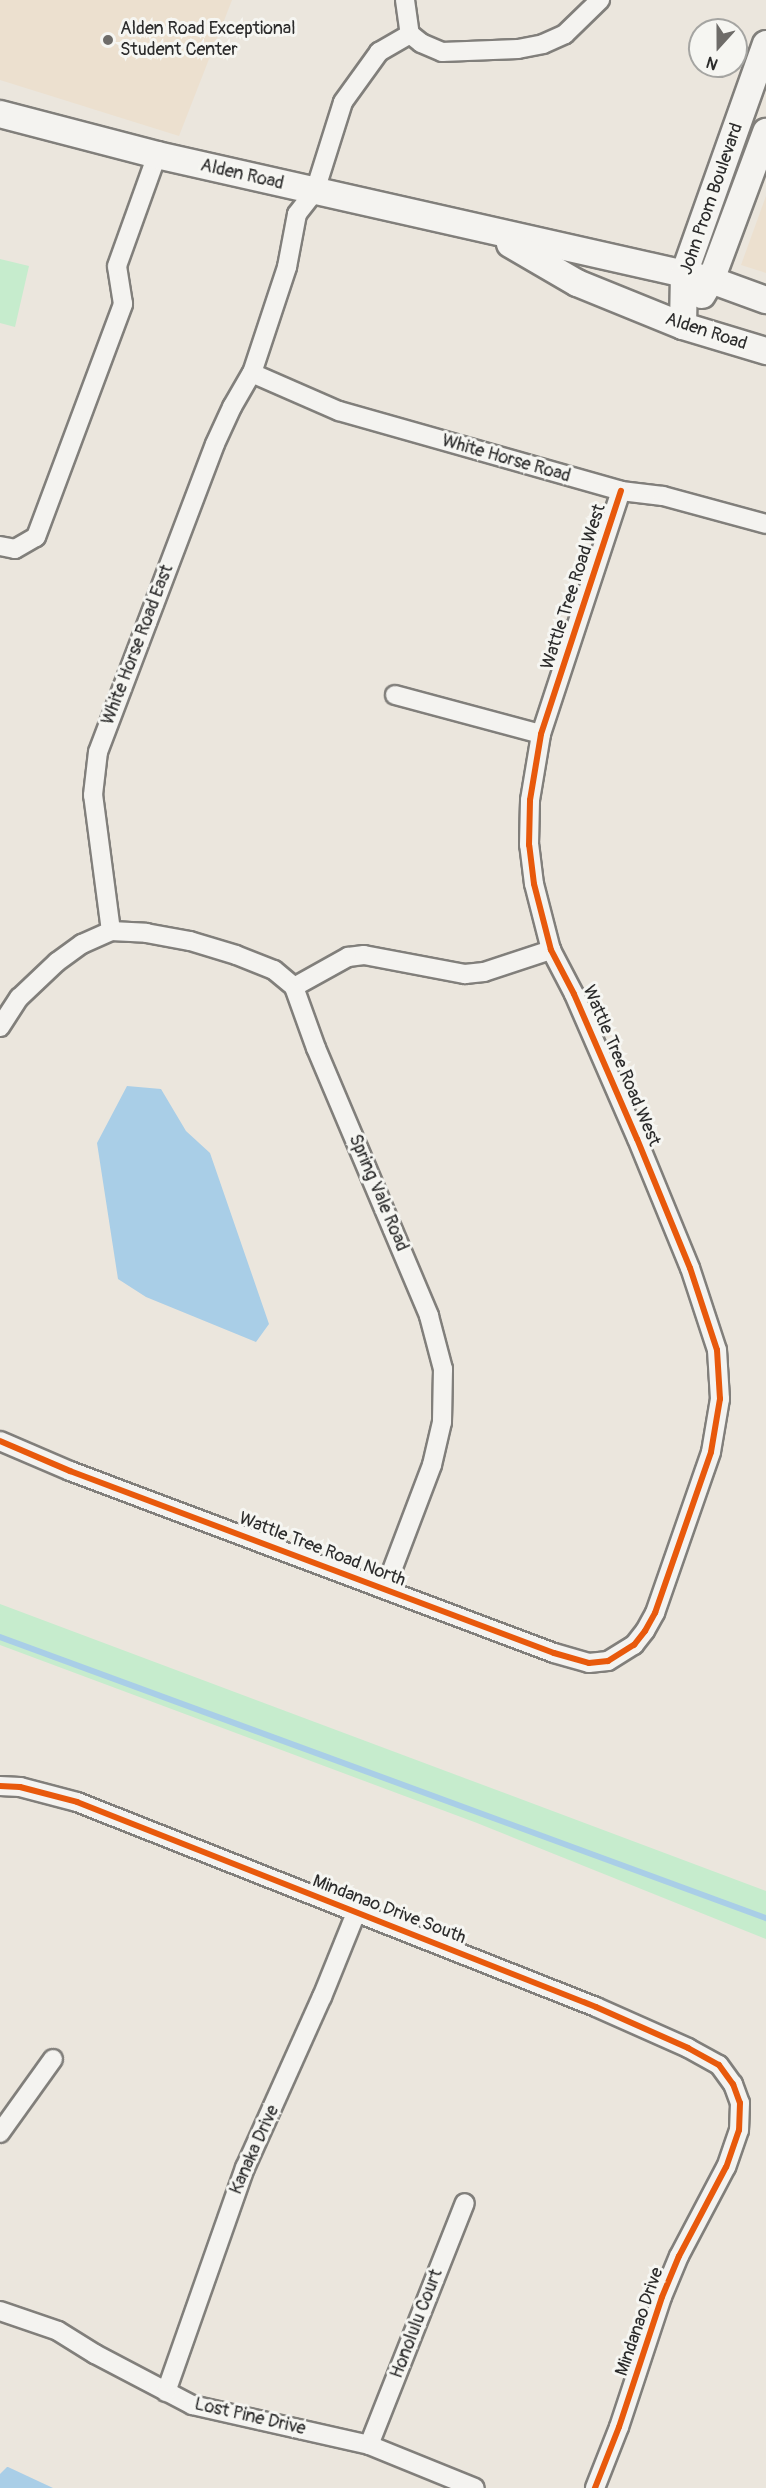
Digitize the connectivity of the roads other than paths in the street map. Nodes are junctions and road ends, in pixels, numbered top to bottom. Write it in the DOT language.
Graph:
graph roads {
  1 [pos="405,0"];
  2 [pos="600,0"];
  3 [pos="410,34"];
  4 [pos="766,44"];
  5 [pos="0,114"];
  6 [pos="766,132"];
  7 [pos="157,155"];
  8 [pos="315,191"];
  9 [pos="486,231"];
  10 [pos="684,274"];
  11 [pos="711,280"];
  12 [pos="766,300"];
  13 [pos="683,326"];
  14 [pos="766,351"];
  15 [pos="252,373"];
  16 [pos="621,491"];
  17 [pos="766,524"];
  18 [pos="0,546"];
  19 [pos="395,695"];
  20 [pos="541,734"];
  21 [pos="111,931"];
  22 [pos="551,950"];
  23 [pos="294,987"];
  24 [pos="0,1027"];
  25 [pos="0,1441"];
  26 [pos="385,1589"];
  27 [pos="634,1645"];
  28 [pos="0,1786"];
  29 [pos="356,1913"];
  30 [pos="52,2059"];
  31 [pos="740,2103"];
  32 [pos="0,2133"];
  33 [pos="465,2203"];
  34 [pos="0,2311"];
  35 [pos="166,2392"];
  36 [pos="369,2445"];
  37 [pos="475,2488"];
  38 [pos="595,2488"];
  1 -- 3 [label="street"];
  2 -- 3 [label="street"];
  3 -- 8 [label="street, White Horse Road East"];
  4 -- 10 [label="street, John Prom Boulevard"];
  5 -- 7 [label="street, Alden Road"];
  6 -- 11 [label="street, John Prom Boulevard"];
  7 -- 8 [label="street, Alden Road"];
  7 -- 18 [label="street"];
  8 -- 9 [label="street, Alden Road"];
  8 -- 15 [label="street, White Horse Road East"];
  9 -- 10 [label="street, Alden Road"];
  9 -- 13 [label="street, Alden Road"];
  10 -- 11 [label="street, Alden Road"];
  10 -- 13 [label="street, John Prom Boulevard"];
  11 -- 12 [label="street, Alden Road"];
  11 -- 13 [label="street, John Prom Boulevard"];
  13 -- 14 [label="street, Alden Road"];
  15 -- 16 [label="street, White Horse Road"];
  15 -- 21 [label="street, White Horse Road East"];
  16 -- 17 [label="street, White Horse Road"];
  16 -- 20 [label="street, Wattle Tree Road West"];
  19 -- 20 [label="street"];
  20 -- 22 [label="street, Wattle Tree Road West"];
  21 -- 23 [label="street"];
  21 -- 24 [label="street"];
  22 -- 23 [label="street"];
  22 -- 27 [label="street, Wattle Tree Road West"];
  23 -- 26 [label="street, Spring Vale Road"];
  25 -- 26 [label="street, Wattle Tree Road North"];
  26 -- 27 [label="street, Wattle Tree Road North"];
  28 -- 29 [label="street, Mindanao Drive South"];
  29 -- 31 [label="street, Mindanao Drive South"];
  29 -- 35 [label="street, Kanaka Drive"];
  30 -- 32 [label="street"];
  31 -- 38 [label="street, Mindanao Drive"];
  33 -- 36 [label="street, Honolulu Court"];
  34 -- 35 [label="street, Lost Pine Drive"];
  35 -- 36 [label="street, Lost Pine Drive"];
  36 -- 37 [label="street, Lost Pine Drive"];
}
